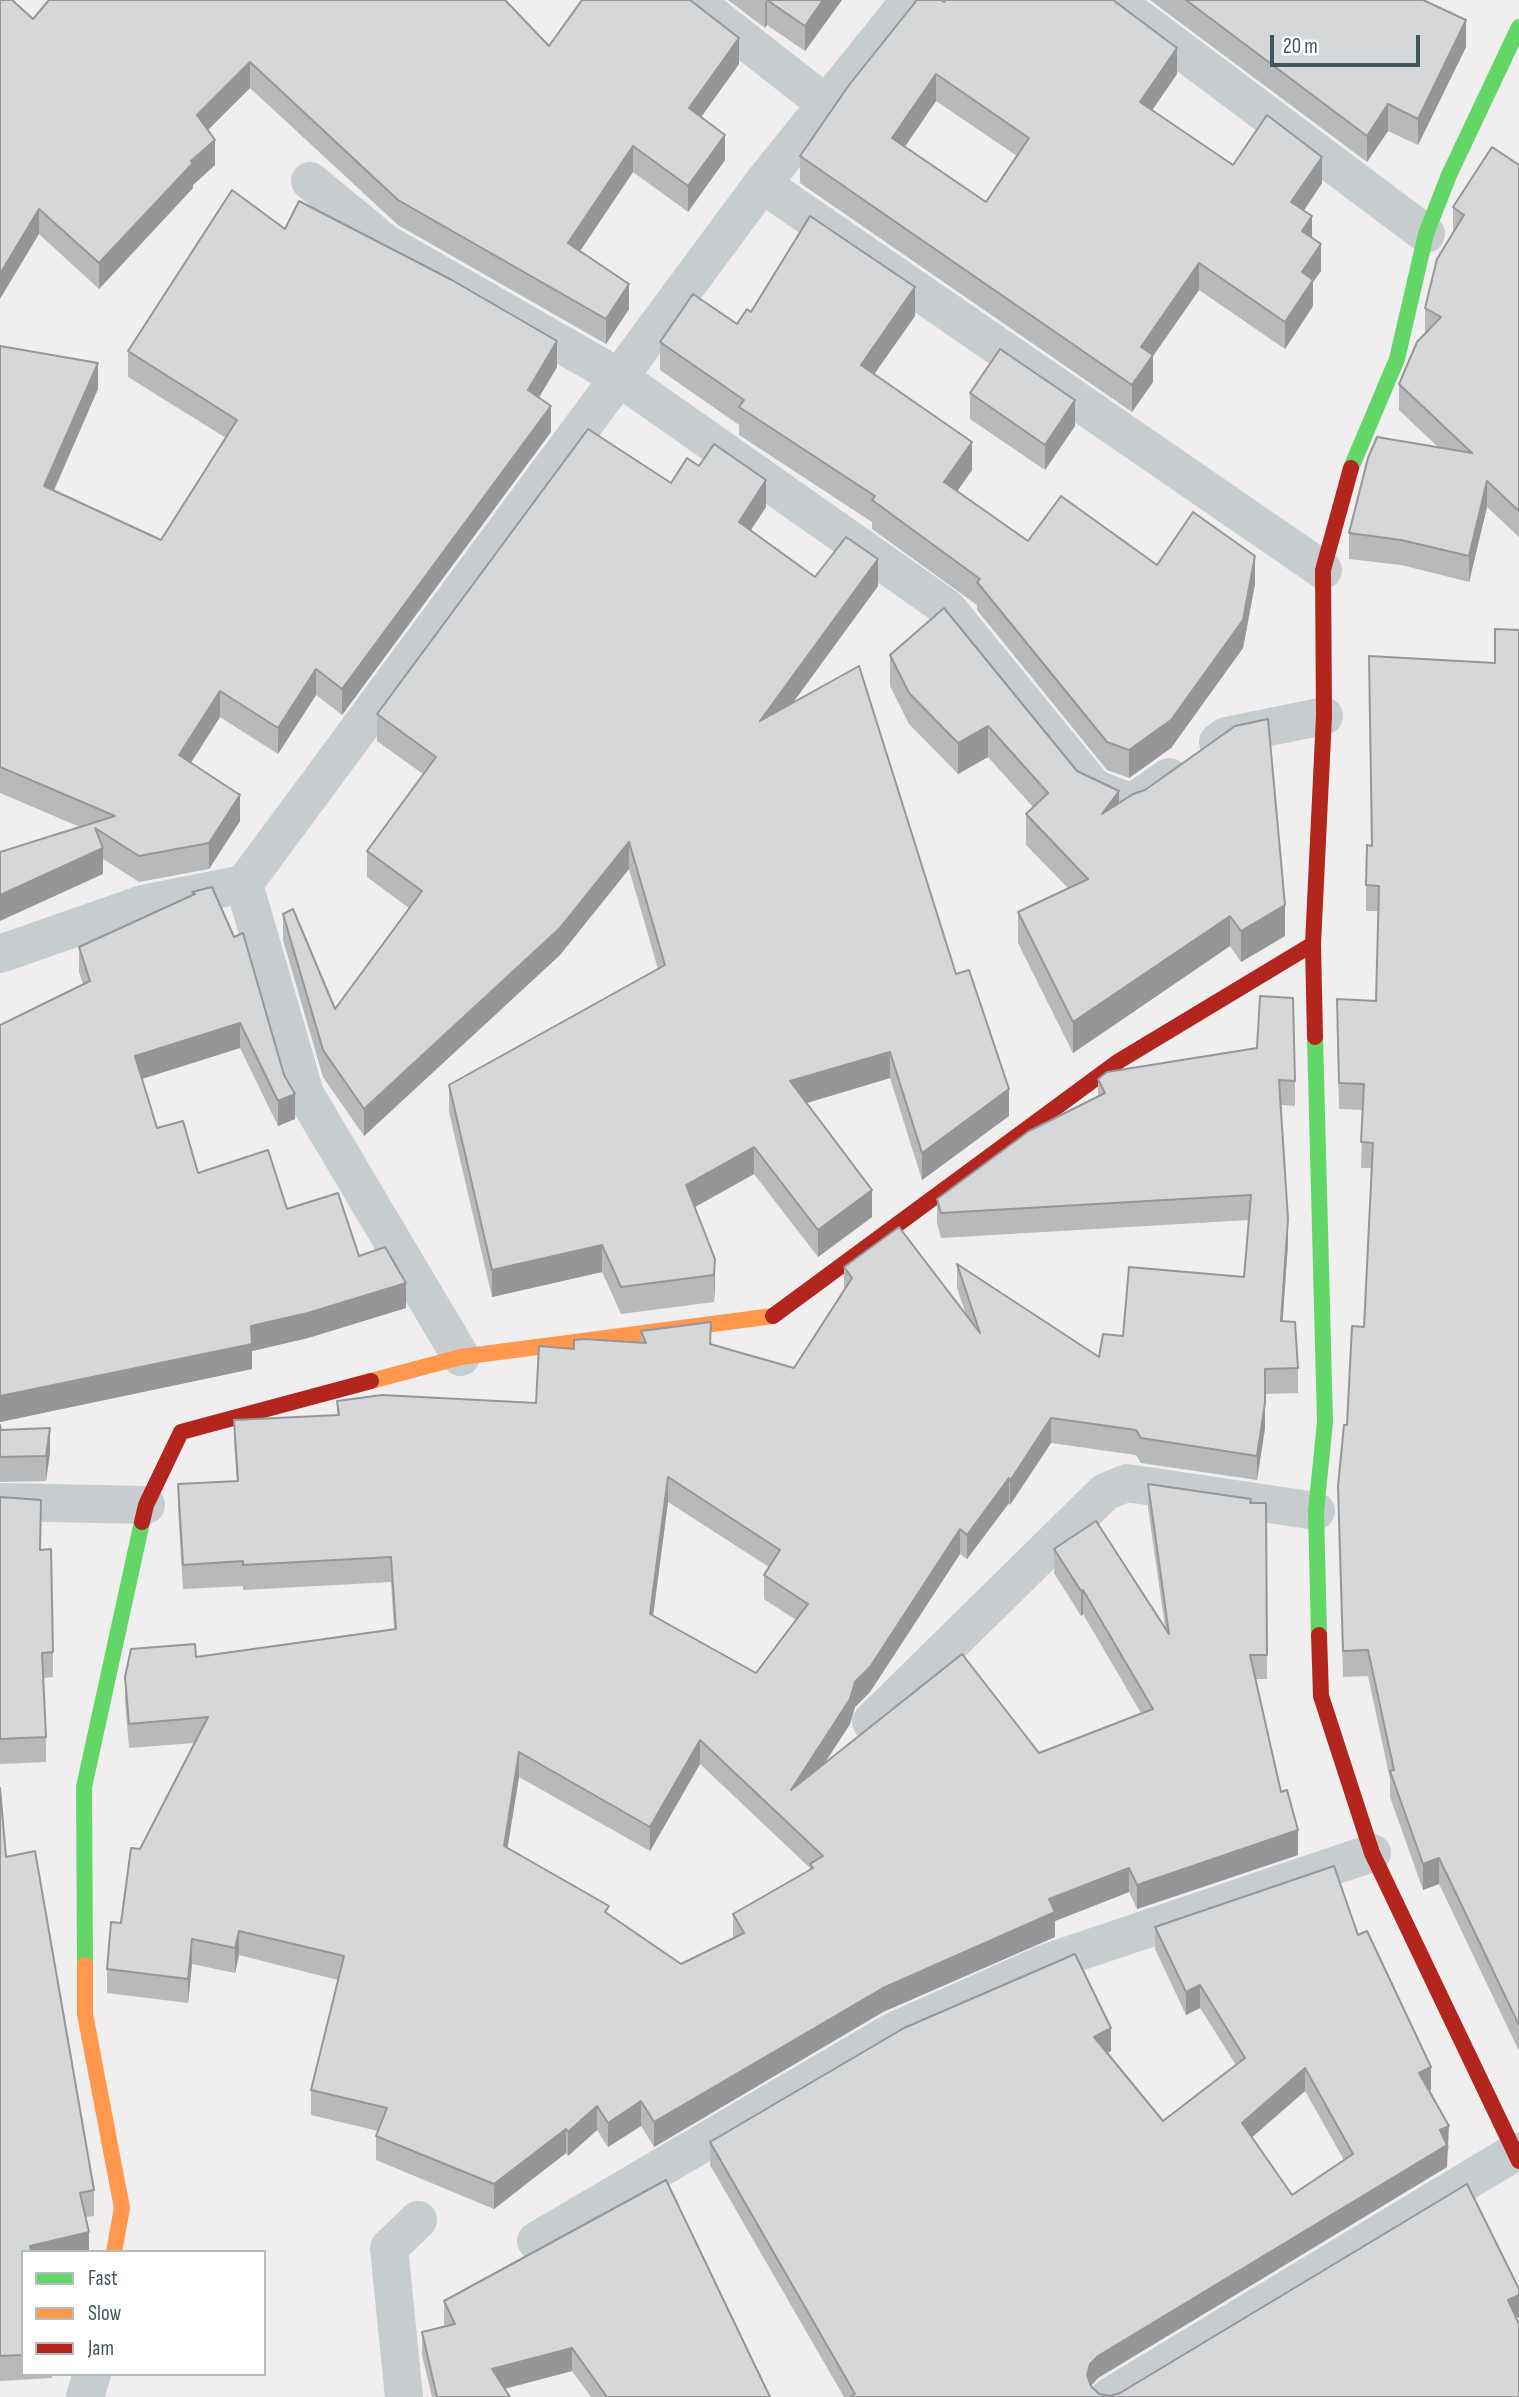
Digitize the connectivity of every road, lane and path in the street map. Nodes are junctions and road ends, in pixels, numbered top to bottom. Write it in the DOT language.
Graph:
graph roads {
  1 [pos="693,0"];
  2 [pos="910,0"];
  3 [pos="1114,0"];
  4 [pos="1519,27"];
  5 [pos="826,104"];
  6 [pos="310,181"];
  7 [pos="762,184"];
  8 [pos="1426,234"];
  9 [pos="620,378"];
  10 [pos="1323,570"];
  11 [pos="1324,716"];
  12 [pos="244,884"];
  13 [pos="1313,944"];
  14 [pos="0,954"];
  15 [pos="461,1357"];
  16 [pos="0,1502"];
  17 [pos="146,1505"];
  18 [pos="1317,1511"];
  19 [pos="871,1722"];
  20 [pos="1372,1853"];
  21 [pos="1517,2157"];
  22 [pos="418,2220"];
  23 [pos="536,2241"];
  24 [pos="114,2250"];
  25 [pos="91,2376"];
  26 [pos="85,2397"];
  27 [pos="404,2397"];
  28 [pos="1110,2397"];
  1 -- 5 [label="street"];
  2 -- 5 [label="street"];
  3 -- 8 [label="street"];
  4 -- 8 [label="street"];
  5 -- 7 [label="street"];
  6 -- 9 [label="street"];
  7 -- 9 [label="street"];
  7 -- 10 [label="street"];
  8 -- 10 [label="street"];
  9 -- 11 [label="street"];
  9 -- 12 [label="street"];
  10 -- 11 [label="street"];
  11 -- 13 [label="street"];
  12 -- 14 [label="street"];
  12 -- 15 [label="street"];
  13 -- 15 [label="street"];
  13 -- 18 [label="street"];
  15 -- 17 [label="street"];
  16 -- 17 [label="street"];
  17 -- 24 [label="street"];
  18 -- 19 [label="street"];
  18 -- 20 [label="street"];
  20 -- 21 [label="street"];
  20 -- 23 [label="street"];
  21 -- 28 [label="street"];
  22 -- 27 [label="street"];
  25 -- 26 [label="street"];
}
